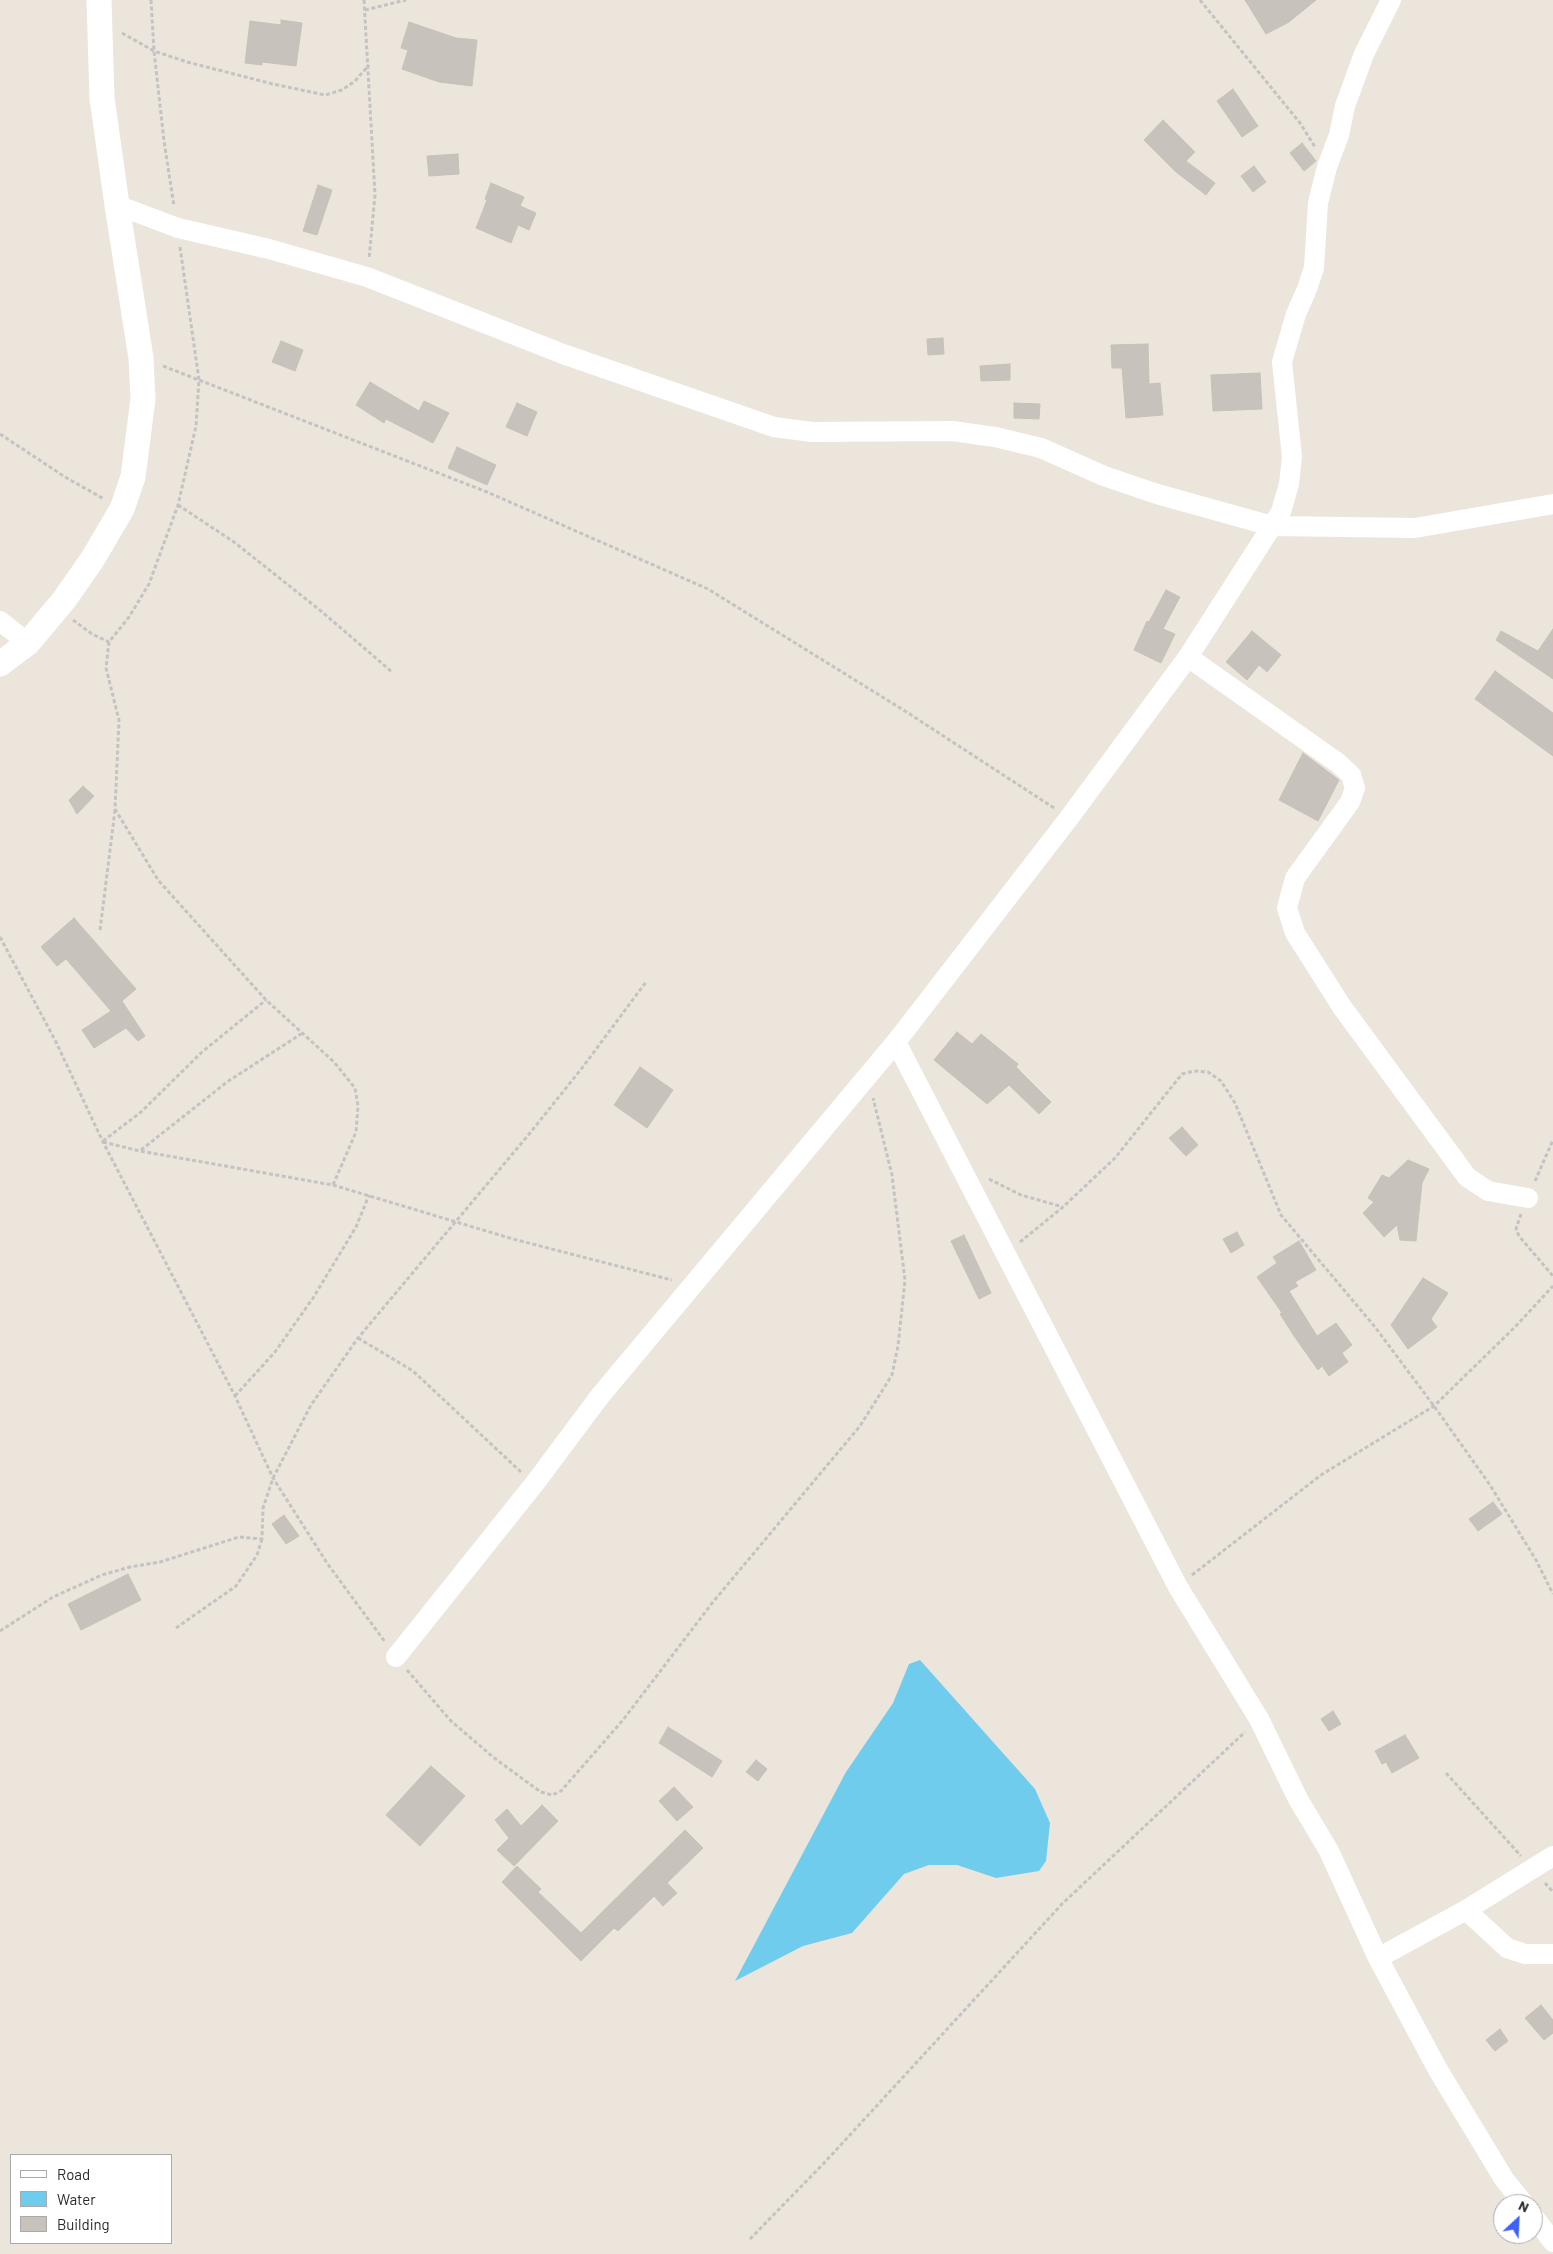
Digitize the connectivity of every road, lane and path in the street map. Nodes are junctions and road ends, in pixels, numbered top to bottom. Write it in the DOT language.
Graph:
graph roads {
  1 [pos="151,0"];
  2 [pos="364,0"];
  3 [pos="406,0"];
  4 [pos="1200,0"];
  5 [pos="1391,0"];
  6 [pos="99,10"];
  7 [pos="365,10"];
  8 [pos="154,51"];
  9 [pos="369,65"];
  10 [pos="1327,167"];
  11 [pos="116,205"];
  12 [pos="178,228"];
  13 [pos="367,277"];
  14 [pos="141,358"];
  15 [pos="198,380"];
  16 [pos="0,434"];
  17 [pos="178,504"];
  18 [pos="1553,504"];
  19 [pos="122,509"];
  20 [pos="1272,526"];
  21 [pos="64,600"];
  22 [pos="0,621"];
  23 [pos="109,642"];
  24 [pos="28,643"];
  25 [pos="1188,657"];
  26 [pos="0,664"];
  27 [pos="392,672"];
  28 [pos="115,809"];
  29 [pos="1069,818"];
  30 [pos="100,930"];
  31 [pos="0,937"];
  32 [pos="646,982"];
  33 [pos="266,1000"];
  34 [pos="301,1034"];
  35 [pos="896,1042"];
  36 [pos="868,1076"];
  37 [pos="103,1142"];
  38 [pos="140,1151"];
  39 [pos="987,1177"];
  40 [pos="333,1185"];
  41 [pos="369,1195"];
  42 [pos="1528,1198"];
  43 [pos="1063,1207"];
  44 [pos="456,1222"];
  45 [pos="1006,1253"];
  46 [pos="692,1285"];
  47 [pos="1553,1286"];
  48 [pos="358,1338"];
  49 [pos="235,1396"];
  50 [pos="1434,1406"];
  51 [pos="272,1478"];
  52 [pos="535,1484"];
  53 [pos="262,1539"];
  54 [pos="1178,1586"];
  55 [pos="1553,1594"];
  56 [pos="176,1628"];
  57 [pos="0,1630"];
  58 [pos="396,1657"];
  59 [pos="1259,1719"];
  60 [pos="1446,1773"];
  61 [pos="1553,1856"];
  62 [pos="1531,1868"];
  63 [pos="1466,1910"];
  64 [pos="1553,1954"];
  65 [pos="1378,1958"];
  66 [pos="1516,2194"];
  67 [pos="1543,2229"];
  68 [pos="750,2239"];
  69 [pos="1553,2242"];
  1 -- 8 [label="path"];
  2 -- 7 [label="path"];
  3 -- 7 [label="path"];
  4 -- 10 [label="path"];
  5 -- 10 [label="street"];
  6 -- 8 [label="path"];
  6 -- 11 [label="street"];
  7 -- 9 [label="path"];
  8 -- 9 [label="path"];
  8 -- 12 [label="path"];
  9 -- 13 [label="path"];
  10 -- 20 [label="street"];
  11 -- 12 [label="street"];
  11 -- 14 [label="street"];
  12 -- 13 [label="street"];
  12 -- 15 [label="path"];
  13 -- 20 [label="street"];
  14 -- 15 [label="path"];
  14 -- 19 [label="street"];
  15 -- 17 [label="path"];
  15 -- 29 [label="path"];
  16 -- 19 [label="path"];
  17 -- 23 [label="path"];
  17 -- 27 [label="path"];
  18 -- 20 [label="street"];
  19 -- 21 [label="street"];
  20 -- 25 [label="street"];
  21 -- 23 [label="path"];
  21 -- 24 [label="street"];
  22 -- 24 [label="street"];
  23 -- 28 [label="path"];
  24 -- 26 [label="street"];
  25 -- 29 [label="street"];
  25 -- 42 [label="street"];
  28 -- 30 [label="path"];
  28 -- 33 [label="path"];
  29 -- 35 [label="street"];
  31 -- 37 [label="path"];
  32 -- 44 [label="path"];
  33 -- 34 [label="path"];
  33 -- 37 [label="path"];
  34 -- 38 [label="path"];
  34 -- 40 [label="path"];
  35 -- 36 [label="street"];
  35 -- 45 [label="street"];
  36 -- 46 [label="street"];
  36 -- 58 [label="path"];
  37 -- 38 [label="path"];
  37 -- 49 [label="path"];
  38 -- 40 [label="path"];
  39 -- 43 [label="path"];
  40 -- 41 [label="path"];
  41 -- 44 [label="path"];
  41 -- 49 [label="path"];
  43 -- 45 [label="path"];
  43 -- 50 [label="path"];
  44 -- 46 [label="path"];
  44 -- 48 [label="path"];
  45 -- 54 [label="street"];
  46 -- 52 [label="street"];
  47 -- 50 [label="path"];
  48 -- 51 [label="path"];
  48 -- 52 [label="path"];
  49 -- 51 [label="path"];
  50 -- 54 [label="path"];
  50 -- 55 [label="path"];
  51 -- 53 [label="path"];
  51 -- 58 [label="path"];
  52 -- 58 [label="street"];
  53 -- 56 [label="path"];
  53 -- 57 [label="path"];
  54 -- 59 [label="street"];
  59 -- 65 [label="street"];
  59 -- 68 [label="path"];
  60 -- 62 [label="path"];
  61 -- 62 [label="street"];
  62 -- 63 [label="street"];
  63 -- 64 [label="street"];
  63 -- 65 [label="street"];
  65 -- 66 [label="street"];
  67 -- 69 [label="street"];
}
